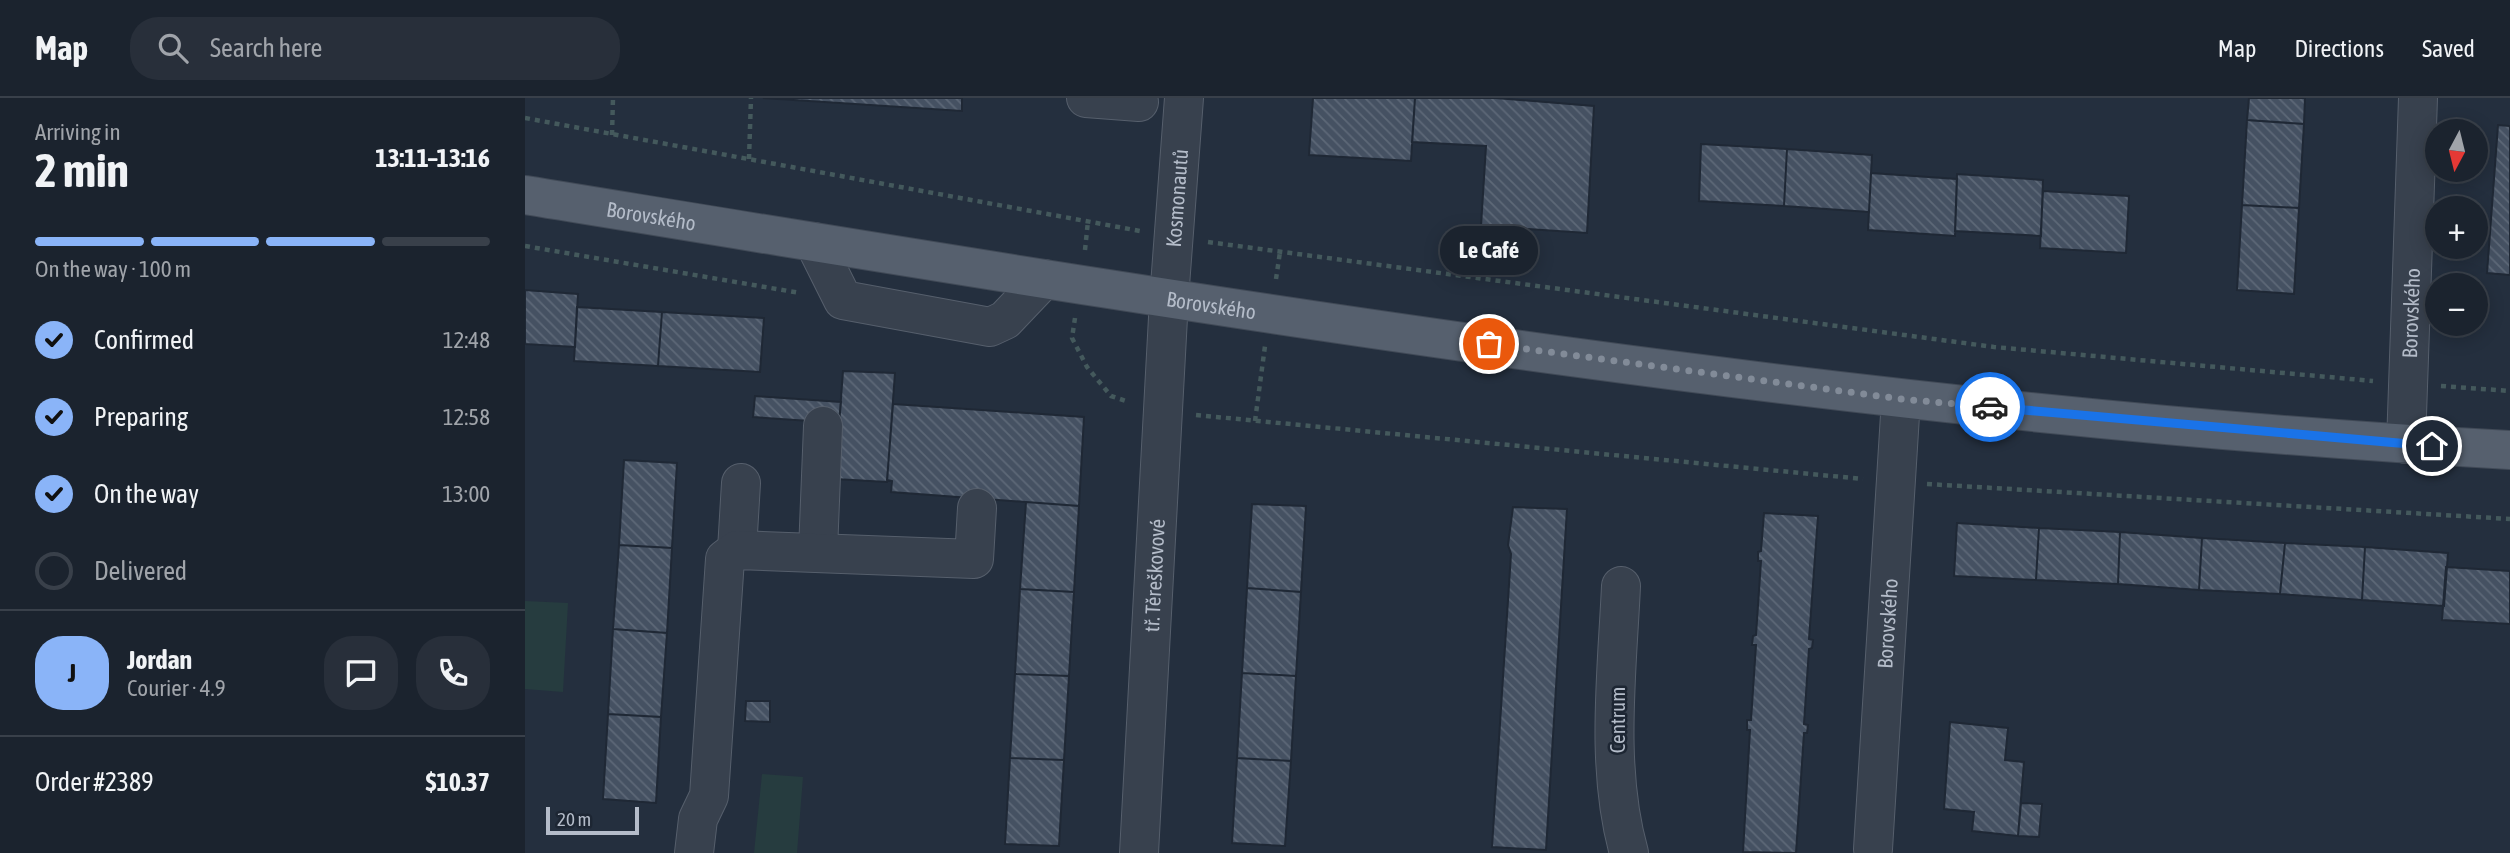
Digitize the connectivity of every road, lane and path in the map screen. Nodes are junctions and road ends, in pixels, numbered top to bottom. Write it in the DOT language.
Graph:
graph roads {
  1 [pos="613,98"];
  2 [pos="751,98"];
  3 [pos="1086,98"];
  4 [pos="1184,98"];
  5 [pos="2418,98"];
  6 [pos="1139,102"];
  7 [pos="525,118"];
  8 [pos="612,135"];
  9 [pos="749,159"];
  10 [pos="525,195"];
  11 [pos="1174,237"];
  12 [pos="814,242"];
  13 [pos="525,246"];
  14 [pos="1044,279"];
  15 [pos="1169,299"];
  16 [pos="842,300"];
  17 [pos="1072,338"];
  18 [pos="2406,384"];
  19 [pos="2510,391"];
  20 [pos="1901,399"];
  21 [pos="1163,412"];
  22 [pos="823,426"];
  23 [pos="2406,444"];
  24 [pos="2510,450"];
  25 [pos="1895,482"];
  26 [pos="741,483"];
  27 [pos="977,508"];
  28 [pos="2510,519"];
  29 [pos="737,550"];
  30 [pos="818,551"];
  31 [pos="1621,586"];
  32 [pos="1879,852"];
  33 [pos="694,853"];
  34 [pos="1139,853"];
  35 [pos="1629,853"];
  1 -- 8 [label="path"];
  2 -- 9 [label="path"];
  3 -- 6 [label="street"];
  4 -- 11 [label="street, Kosmonautů"];
  5 -- 18 [label="street, Borovského"];
  7 -- 8 [label="path"];
  8 -- 9 [label="path"];
  9 -- 11 [label="path"];
  10 -- 12 [label="main road, Borovského"];
  11 -- 15 [label="street, Kosmonautů"];
  11 -- 18 [label="path"];
  12 -- 14 [label="main road, Borovského"];
  12 -- 16 [label="street"];
  13 -- 16 [label="path"];
  14 -- 15 [label="main road, Borovského"];
  14 -- 16 [label="street"];
  15 -- 20 [label="main road, Borovského"];
  15 -- 21 [label="street, tř. Těreškovové"];
  17 -- 21 [label="path"];
  18 -- 19 [label="path"];
  18 -- 23 [label="street, Borovského"];
  20 -- 23 [label="main road, Borovského"];
  20 -- 25 [label="street, Borovského"];
  21 -- 25 [label="path"];
  21 -- 34 [label="street, tř. Těreškovové"];
  22 -- 30 [label="street"];
  23 -- 24 [label="main road, Borovského"];
  25 -- 28 [label="path"];
  25 -- 32 [label="street, Borovského"];
  26 -- 29 [label="street"];
  27 -- 30 [label="street"];
  29 -- 30 [label="street"];
  29 -- 33 [label="street"];
  31 -- 35 [label="street, Centrum"];
}
